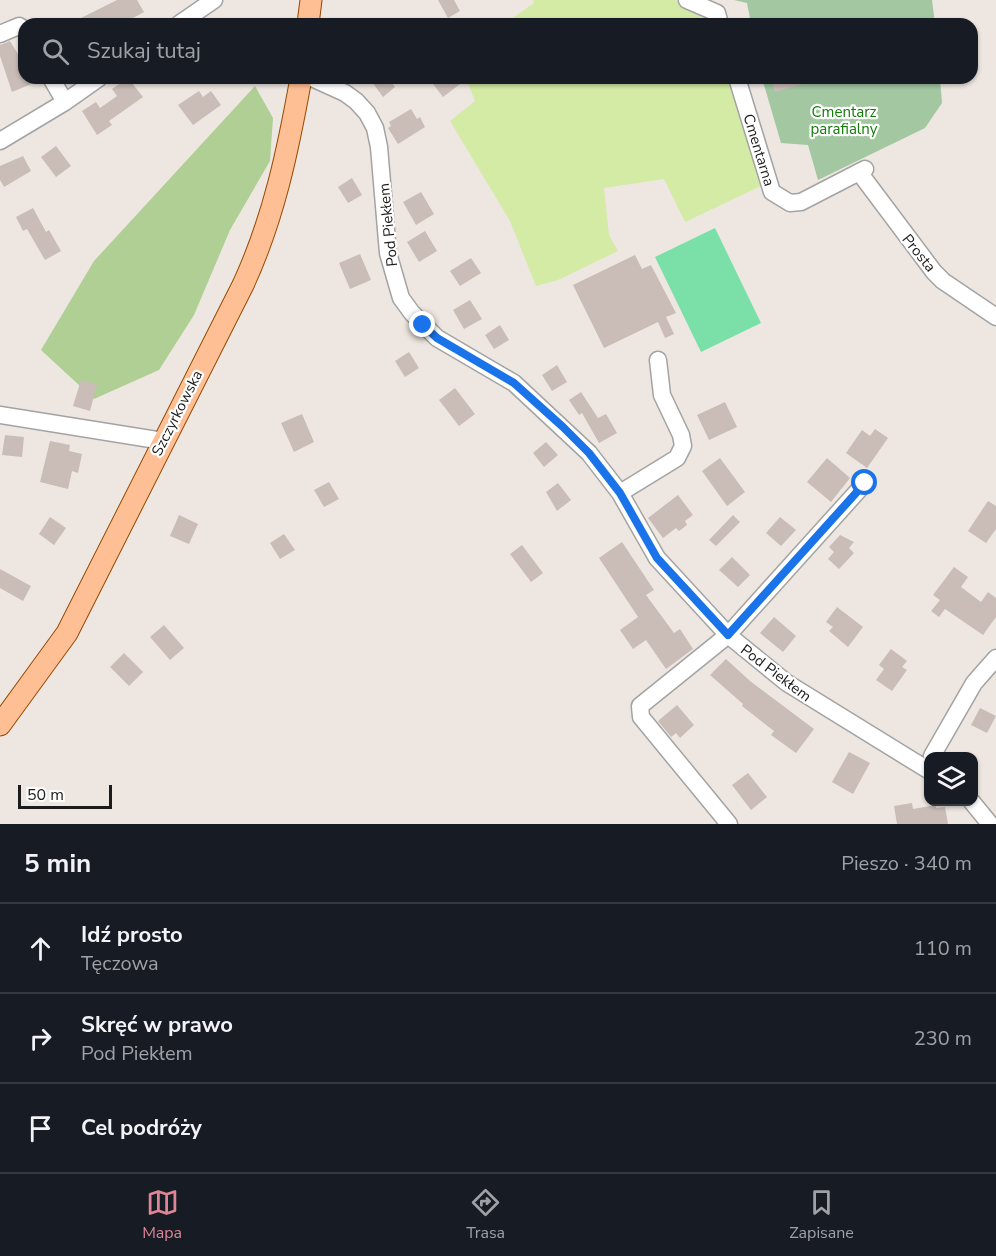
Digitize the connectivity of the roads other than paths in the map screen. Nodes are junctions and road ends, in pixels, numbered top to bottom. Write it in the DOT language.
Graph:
graph roads {
  1 [pos="213,0"];
  2 [pos="311,0"];
  3 [pos="687,0"];
  4 [pos="187,18"];
  5 [pos="309,18"];
  6 [pos="718,18"];
  7 [pos="18,26"];
  8 [pos="0,34"];
  9 [pos="54,84"];
  10 [pos="90,84"];
  11 [pos="300,84"];
  12 [pos="325,84"];
  13 [pos="739,84"];
  14 [pos="64,102"];
  15 [pos="0,141"];
  16 [pos="862,170"];
  17 [pos="996,317"];
  18 [pos="658,360"];
  19 [pos="0,415"];
  20 [pos="163,441"];
  21 [pos="865,483"];
  22 [pos="620,493"];
  23 [pos="728,635"];
  24 [pos="996,658"];
  25 [pos="0,725"];
  26 [pos="936,752"];
  27 [pos="924,761"];
  28 [pos="976,806"];
  29 [pos="729,824"];
  30 [pos="990,824"];
  1 -- 4 [label="street"];
  2 -- 5 [label="main road"];
  3 -- 6 [label="street"];
  7 -- 8 [label="street"];
  9 -- 14 [label="street"];
  10 -- 14 [label="street"];
  11 -- 20 [label="main road, Szczyrkowska"];
  12 -- 22 [label="street, Pod Piekłem"];
  13 -- 16 [label="street, Cmentarna"];
  14 -- 15 [label="street"];
  16 -- 17 [label="street, Prosta"];
  18 -- 22 [label="street"];
  19 -- 20 [label="street"];
  20 -- 25 [label="main road, Szczyrkowska"];
  21 -- 23 [label="street"];
  22 -- 23 [label="street, Pod Piekłem"];
  23 -- 27 [label="street, Pod Piekłem"];
  23 -- 29 [label="street"];
  24 -- 26 [label="street"];
  28 -- 30 [label="street"];
}
